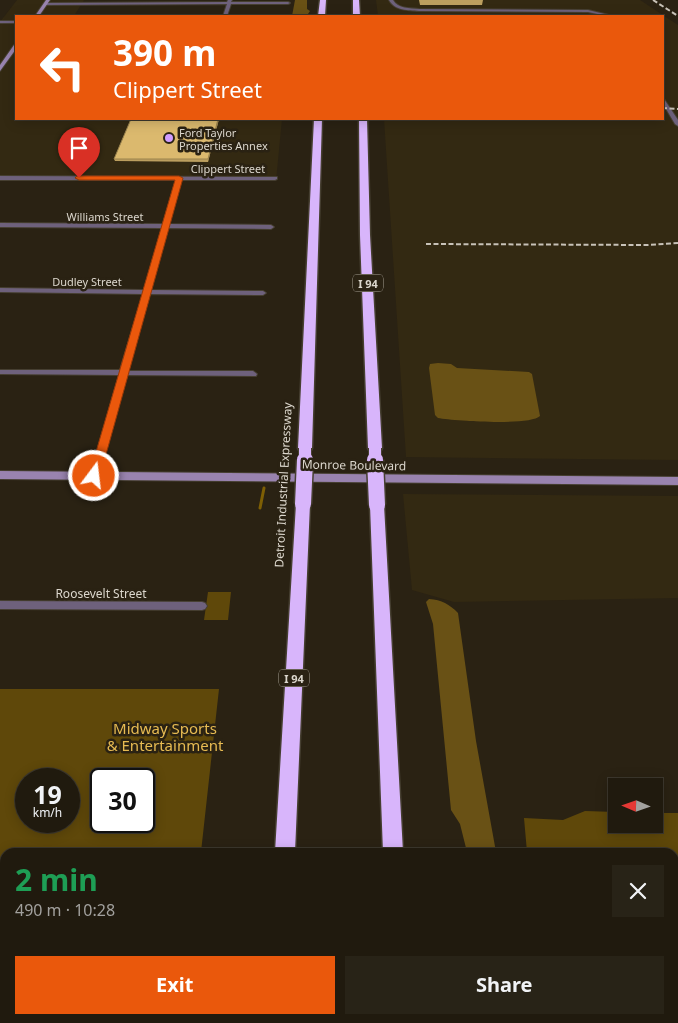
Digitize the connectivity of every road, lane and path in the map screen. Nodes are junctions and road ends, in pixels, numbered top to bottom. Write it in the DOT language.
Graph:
graph roads {
  1 [pos="321,0"];
  2 [pos="356,0"];
  3 [pos="392,0"];
  4 [pos="47,2"];
  5 [pos="229,2"];
  6 [pos="288,3"];
  7 [pos="365,8"];
  8 [pos="322,13"];
  9 [pos="38,15"];
  10 [pos="225,15"];
  11 [pos="357,15"];
  12 [pos="365,15"];
  13 [pos="607,15"];
  14 [pos="0,22"];
  15 [pos="15,22"];
  16 [pos="15,48"];
  17 [pos="0,58"];
  18 [pos="8,59"];
  19 [pos="0,69"];
  20 [pos="664,100"];
  21 [pos="318,120"];
  22 [pos="363,120"];
  23 [pos="678,124"];
  24 [pos="0,178"];
  25 [pos="179,178"];
  26 [pos="275,178"];
  27 [pos="0,225"];
  28 [pos="165,226"];
  29 [pos="271,227"];
  30 [pos="0,290"];
  31 [pos="146,292"];
  32 [pos="263,293"];
  33 [pos="0,372"];
  34 [pos="123,373"];
  35 [pos="253,374"];
  36 [pos="0,475"];
  37 [pos="94,476"];
  38 [pos="678,481"];
  39 [pos="0,605"];
  40 [pos="202,606"];
  41 [pos="285,848"];
  42 [pos="393,848"];
  1 -- 8 [label="highway"];
  2 -- 11 [label="highway"];
  3 -- 13 [label="street"];
  4 -- 5 [label="street"];
  4 -- 9 [label="street"];
  5 -- 6 [label="street"];
  5 -- 10 [label="street"];
  7 -- 12 [label="highway"];
  14 -- 15 [label="street"];
  16 -- 18 [label="street"];
  17 -- 18 [label="street"];
  18 -- 19 [label="street"];
  20 -- 23 [label="street"];
  21 -- 41 [label="highway, Detroit Industrial Expressway / I 94, bridge"];
  22 -- 42 [label="highway, I 94, bridge"];
  24 -- 25 [label="street, Clippert Street"];
  25 -- 26 [label="street, Clippert Street"];
  25 -- 28 [label="street"];
  27 -- 28 [label="street, Williams Street"];
  28 -- 29 [label="street, Williams Street"];
  28 -- 31 [label="street"];
  30 -- 31 [label="street, Dudley Street"];
  31 -- 32 [label="street, Dudley Street"];
  31 -- 34 [label="street"];
  33 -- 34 [label="street"];
  34 -- 35 [label="street"];
  34 -- 37 [label="street"];
  36 -- 37 [label="street, Monroe Boulevard"];
  37 -- 38 [label="street, Monroe Boulevard"];
  39 -- 40 [label="street, Roosevelt Street"];
}
